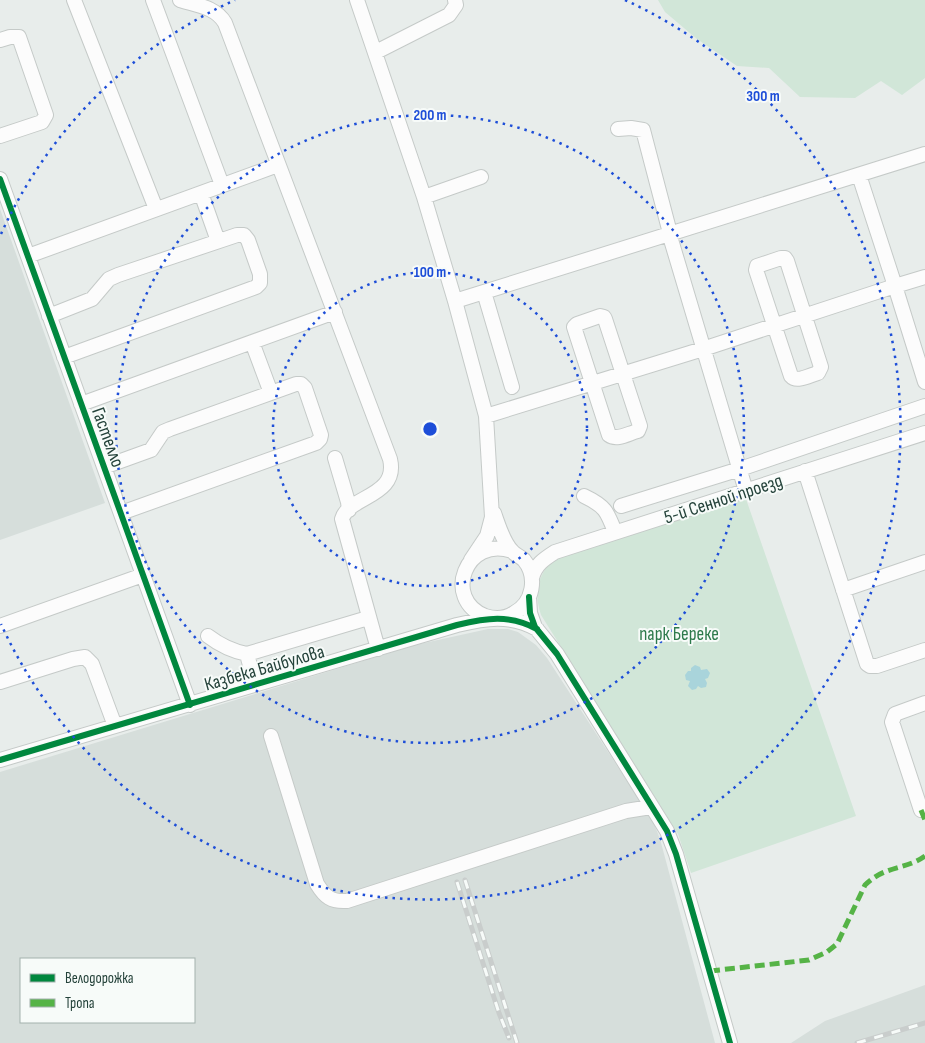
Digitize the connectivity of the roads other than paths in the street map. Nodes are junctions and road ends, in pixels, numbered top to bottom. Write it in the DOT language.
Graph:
graph roads {
  1 [pos="74,0"];
  2 [pos="153,0"];
  3 [pos="180,0"];
  4 [pos="357,0"];
  5 [pos="454,0"];
  6 [pos="0,40"];
  7 [pos="376,52"];
  8 [pos="618,129"];
  9 [pos="0,136"];
  10 [pos="925,154"];
  11 [pos="278,165"];
  12 [pos="859,175"];
  13 [pos="481,177"];
  14 [pos="0,179"];
  15 [pos="222,185"];
  16 [pos="201,193"];
  17 [pos="424,198"];
  18 [pos="156,210"];
  19 [pos="669,233"];
  20 [pos="218,241"];
  21 [pos="28,256"];
  22 [pos="925,277"];
  23 [pos="895,286"];
  24 [pos="484,292"];
  25 [pos="455,301"];
  26 [pos="335,312"];
  27 [pos="805,315"];
  28 [pos="49,316"];
  29 [pos="774,325"];
  30 [pos="252,342"];
  31 [pos="703,349"];
  32 [pos="64,357"];
  33 [pos="623,374"];
  34 [pos="925,382"];
  35 [pos="593,384"];
  36 [pos="512,387"];
  37 [pos="271,393"];
  38 [pos="81,404"];
  39 [pos="925,406"];
  40 [pos="486,416"];
  41 [pos="925,433"];
  42 [pos="334,458"];
  43 [pos="104,467"];
  44 [pos="740,469"];
  45 [pos="805,471"];
  46 [pos="746,491"];
  47 [pos="584,496"];
  48 [pos="621,506"];
  49 [pos="492,507"];
  50 [pos="348,510"];
  51 [pos="120,513"];
  52 [pos="615,532"];
  53 [pos="554,552"];
  54 [pos="516,554"];
  55 [pos="471,560"];
  56 [pos="925,562"];
  57 [pos="143,574"];
  58 [pos="532,578"];
  59 [pos="843,590"];
  60 [pos="463,591"];
  61 [pos="529,597"];
  62 [pos="368,618"];
  63 [pos="494,618"];
  64 [pos="0,626"];
  65 [pos="452,627"];
  66 [pos="536,630"];
  67 [pos="208,636"];
  68 [pos="378,649"];
  69 [pos="925,650"];
  70 [pos="247,654"];
  71 [pos="0,682"];
  72 [pos="255,685"];
  73 [pos="925,703"];
  74 [pos="190,705"];
  75 [pos="115,726"];
  76 [pos="271,736"];
  77 [pos="0,760"];
  78 [pos="652,807"];
  79 [pos="925,809"];
  80 [pos="726,1042"];
  1 -- 18 [label="street"];
  2 -- 15 [label="street"];
  3 -- 11 [label="street"];
  4 -- 7 [label="street"];
  5 -- 7 [label="street"];
  6 -- 9 [label="street"];
  7 -- 17 [label="street"];
  8 -- 19 [label="street"];
  10 -- 12 [label="street"];
  11 -- 15 [label="street"];
  11 -- 26 [label="street"];
  12 -- 19 [label="street"];
  12 -- 23 [label="street"];
  13 -- 17 [label="street"];
  14 -- 21 [label="street, Гастелло"];
  15 -- 16 [label="street"];
  16 -- 18 [label="street"];
  16 -- 20 [label="street"];
  17 -- 25 [label="street"];
  18 -- 21 [label="street"];
  19 -- 24 [label="street"];
  19 -- 31 [label="street"];
  20 -- 28 [label="street"];
  20 -- 32 [label="street"];
  21 -- 28 [label="street, Гастелло"];
  22 -- 23 [label="street"];
  23 -- 27 [label="street"];
  23 -- 34 [label="street"];
  24 -- 25 [label="street"];
  24 -- 36 [label="street"];
  25 -- 40 [label="street"];
  26 -- 30 [label="street"];
  26 -- 50 [label="street"];
  27 -- 29 [label="street"];
  27 -- 29 [label="street"];
  27 -- 29 [label="street"];
  28 -- 32 [label="street, Гастелло"];
  29 -- 31 [label="street"];
  30 -- 37 [label="street"];
  30 -- 38 [label="street"];
  31 -- 33 [label="street"];
  31 -- 44 [label="street"];
  32 -- 38 [label="street, Гастелло"];
  33 -- 35 [label="street"];
  33 -- 35 [label="street"];
  33 -- 35 [label="street"];
  35 -- 40 [label="street"];
  37 -- 43 [label="street"];
  37 -- 51 [label="street"];
  38 -- 43 [label="street, Гастелло"];
  39 -- 44 [label="street"];
  40 -- 49 [label="street"];
  41 -- 45 [label="street, 5-й Сенной проезд"];
  42 -- 50 [label="street"];
  43 -- 51 [label="street, Гастелло"];
  44 -- 46 [label="street"];
  44 -- 48 [label="street"];
  45 -- 46 [label="street, 5-й Сенной проезд"];
  45 -- 59 [label="street"];
  46 -- 52 [label="street, 5-й Сенной проезд"];
  47 -- 52 [label="street"];
  49 -- 54 [label="street"];
  49 -- 55 [label="street"];
  50 -- 62 [label="street"];
  51 -- 57 [label="street, Гастелло"];
  52 -- 53 [label="street, 5-й Сенной проезд"];
  53 -- 54 [label="street"];
  53 -- 58 [label="street, 5-й Сенной проезд"];
  54 -- 55 [label="street"];
  54 -- 58 [label="street"];
  55 -- 60 [label="street"];
  56 -- 59 [label="street"];
  57 -- 64 [label="street"];
  57 -- 74 [label="street, Гастелло"];
  58 -- 61 [label="street"];
  59 -- 69 [label="street"];
  60 -- 63 [label="street"];
  60 -- 65 [label="street"];
  61 -- 63 [label="street"];
  61 -- 66 [label="street"];
  62 -- 68 [label="street"];
  62 -- 70 [label="street"];
  63 -- 65 [label="street, Казбека Байбулова"];
  63 -- 66 [label="street, Казбека Байбулова"];
  65 -- 68 [label="street, Казбека Байбулова"];
  66 -- 78 [label="street"];
  67 -- 70 [label="street"];
  68 -- 72 [label="street, Казбека Байбулова"];
  70 -- 72 [label="street"];
  71 -- 75 [label="street"];
  72 -- 74 [label="street, Казбека Байбулова"];
  73 -- 79 [label="street"];
  74 -- 75 [label="street, Казбека Байбулова"];
  75 -- 77 [label="street, Казбека Байбулова"];
  76 -- 78 [label="street"];
  78 -- 80 [label="street"];
}
